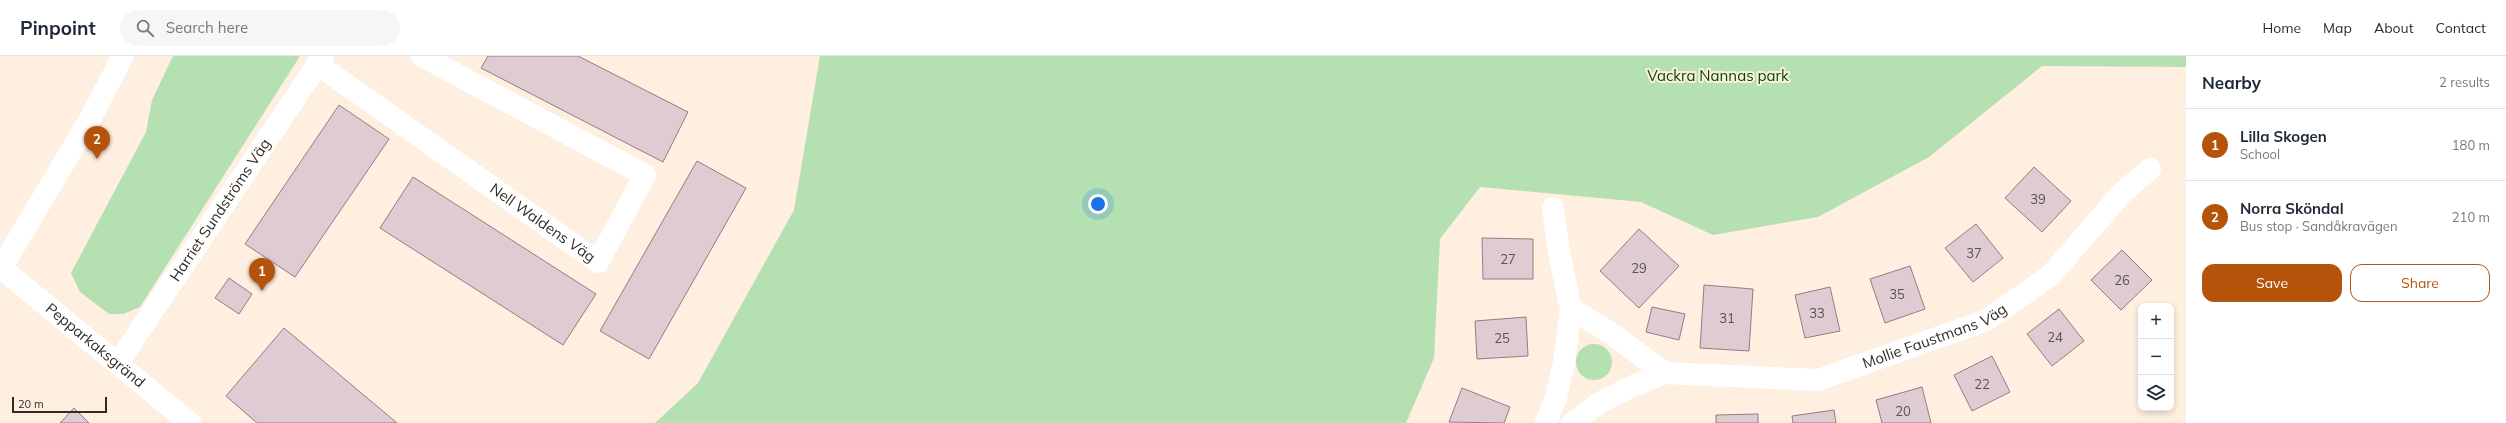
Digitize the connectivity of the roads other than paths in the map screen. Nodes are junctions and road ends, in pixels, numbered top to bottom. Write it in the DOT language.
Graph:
graph roads {
  1 [pos="123,56"];
  2 [pos="422,56"];
  3 [pos="320,60"];
  4 [pos="2150,169"];
  5 [pos="1553,208"];
  6 [pos="1,269"];
  7 [pos="1571,309"];
  8 [pos="118,363"];
  9 [pos="1666,373"];
  10 [pos="190,423"];
  11 [pos="1546,423"];
  12 [pos="1572,423"];
  1 -- 6 [label="street"];
  2 -- 3 [label="street, Nell Waldens Väg"];
  3 -- 8 [label="street, Harriet Sundströms Väg"];
  4 -- 9 [label="street, Mollie Faustmans Väg"];
  5 -- 7 [label="street"];
  6 -- 8 [label="street, Pepparkaksgränd"];
  7 -- 9 [label="street"];
  7 -- 11 [label="street"];
  8 -- 10 [label="street, Pepparkaksgränd"];
  9 -- 12 [label="street, Mollie Faustmans Väg"];
}
